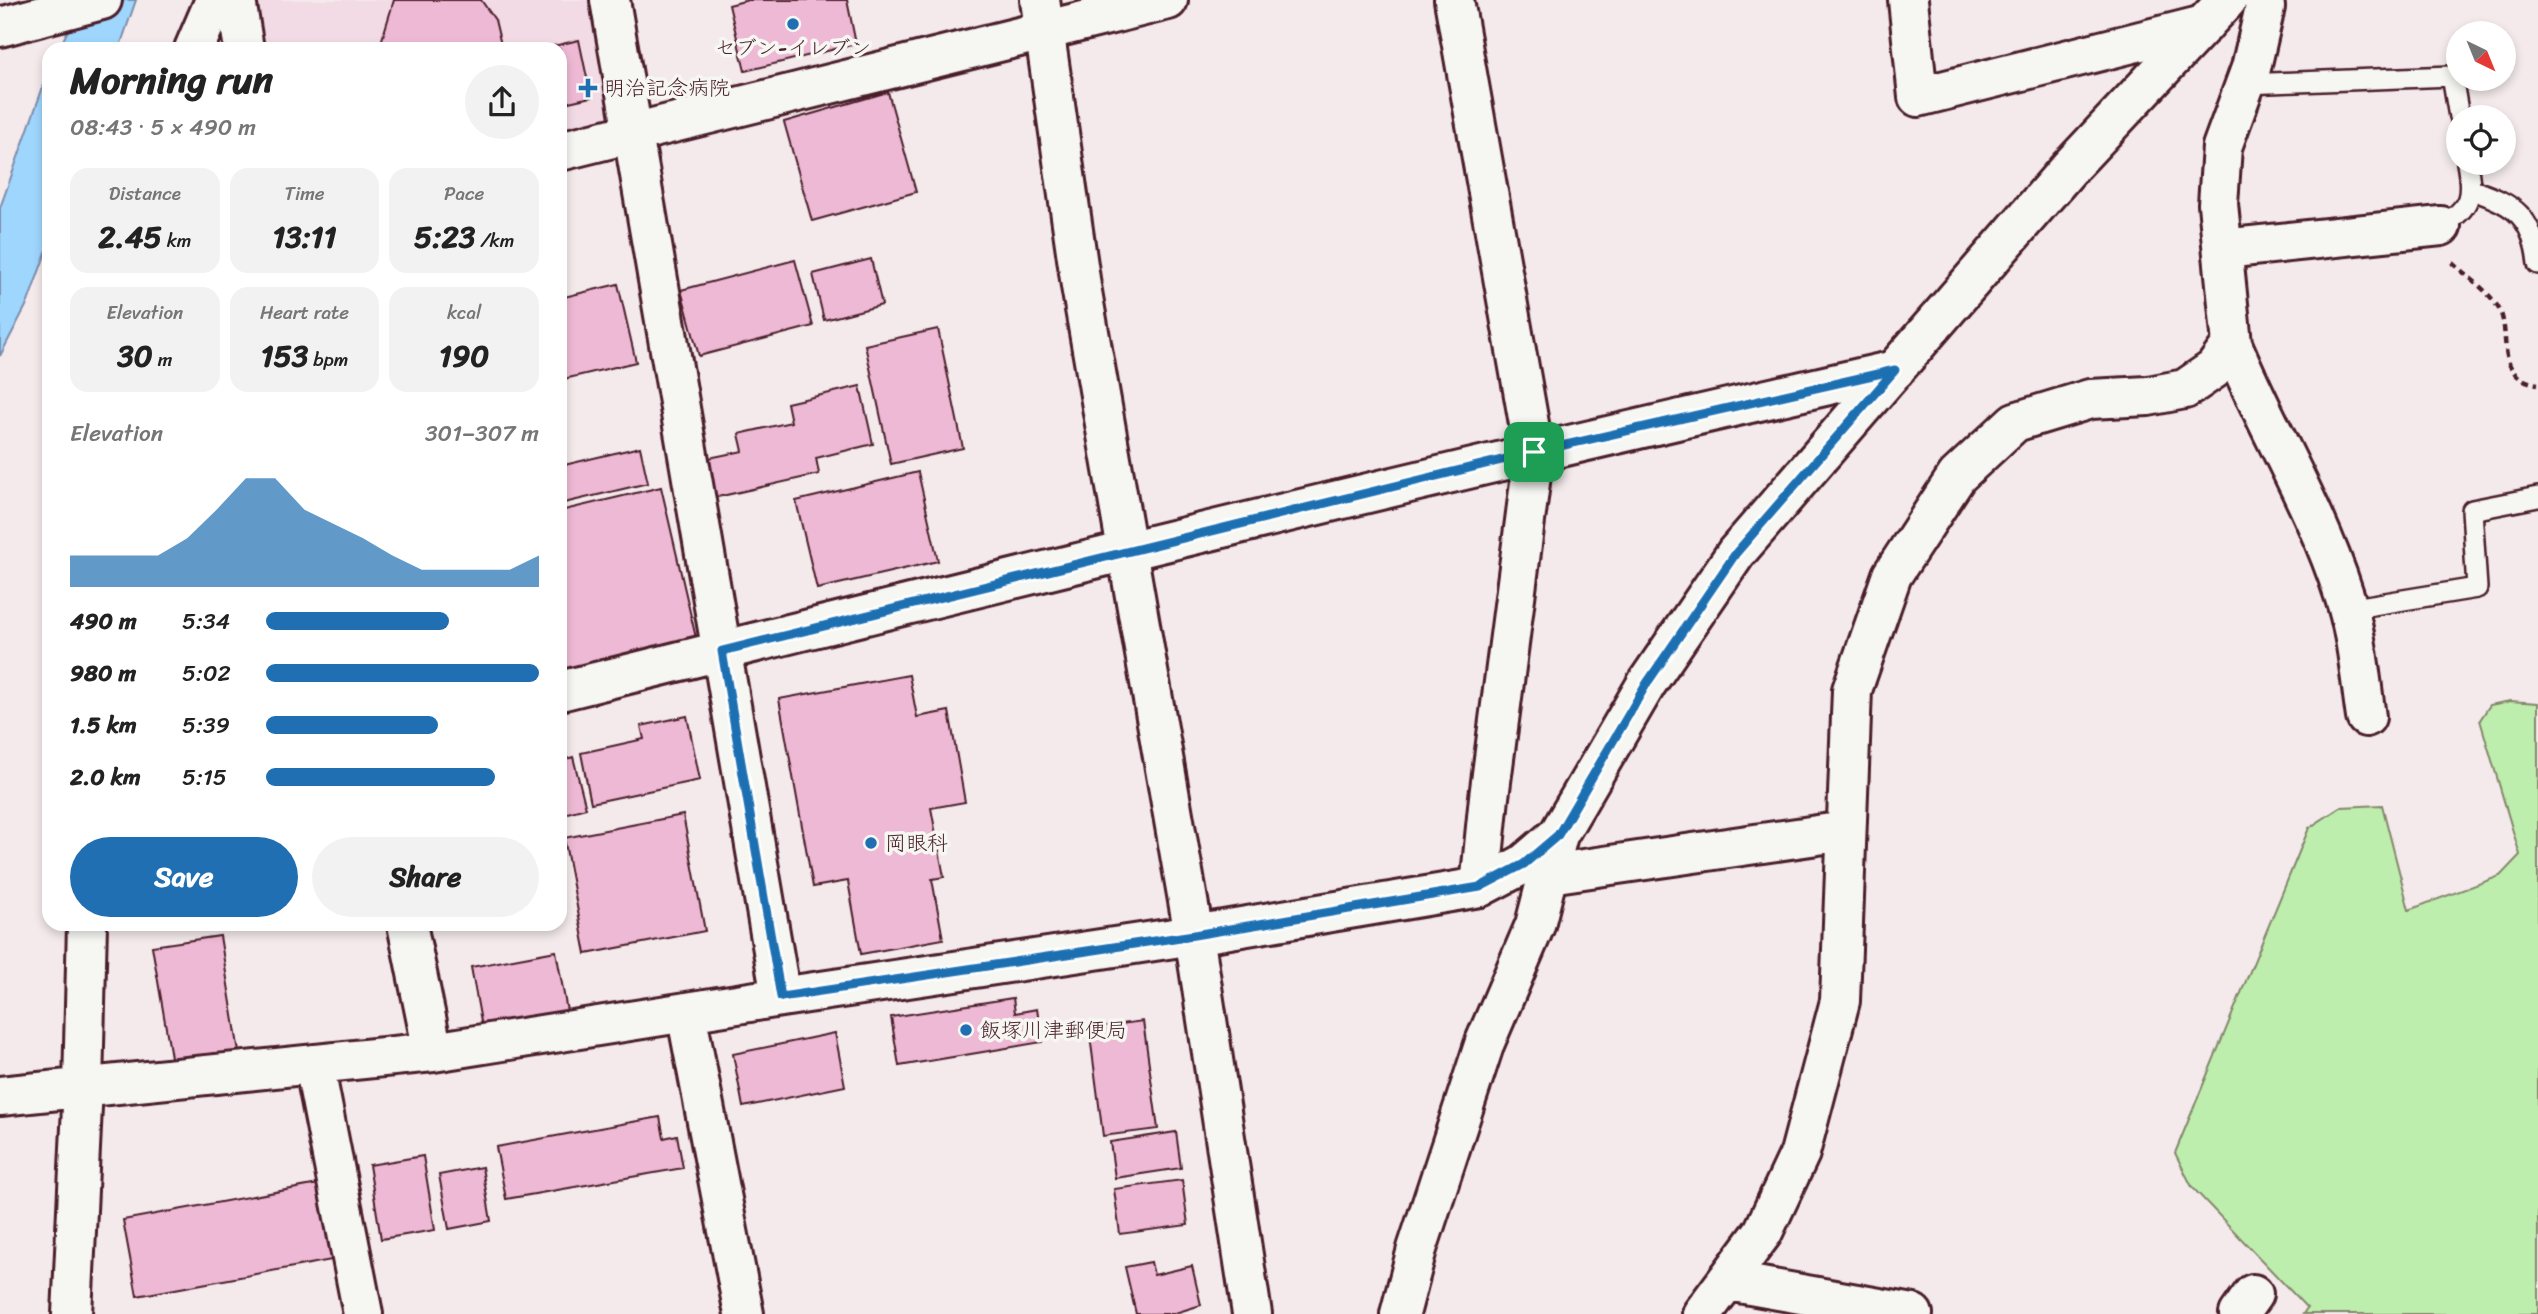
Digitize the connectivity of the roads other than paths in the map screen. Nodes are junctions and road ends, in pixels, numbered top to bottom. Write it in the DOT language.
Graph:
graph roads {
  1 [pos="102,0"];
  2 [pos="215,0"];
  3 [pos="236,0"];
  4 [pos="610,0"];
  5 [pos="1168,0"];
  6 [pos="1454,0"];
  7 [pos="1908,0"];
  8 [pos="2263,0"];
  9 [pos="2216,13"];
  10 [pos="1042,15"];
  11 [pos="0,27"];
  12 [pos="197,42"];
  13 [pos="243,42"];
  14 [pos="2245,84"];
  15 [pos="2457,105"];
  16 [pos="633,132"];
  17 [pos="567,149"];
  18 [pos="2469,175"];
  19 [pos="2472,190"];
  20 [pos="2441,226"];
  21 [pos="2223,249"];
  22 [pos="2538,264"];
  23 [pos="2232,344"];
  24 [pos="1895,370"];
  25 [pos="1534,452"];
  26 [pos="2538,497"];
  27 [pos="1127,550"];
  28 [pos="2348,609"];
  29 [pos="722,651"];
  30 [pos="567,689"];
  31 [pos="2366,717"];
  32 [pos="1845,831"];
  33 [pos="1558,835"];
  34 [pos="1549,874"];
  35 [pos="1480,887"];
  36 [pos="86,931"];
  37 [pos="408,931"];
  38 [pos="1194,935"];
  39 [pos="781,997"];
  40 [pos="686,1012"];
  41 [pos="433,1052"];
  42 [pos="314,1064"];
  43 [pos="72,1087"];
  44 [pos="0,1096"];
  45 [pos="1728,1281"];
  46 [pos="72,1314"];
  47 [pos="363,1314"];
  48 [pos="744,1314"];
  49 [pos="1252,1314"];
  50 [pos="1400,1314"];
  51 [pos="1702,1314"];
  52 [pos="1757,1314"];
  53 [pos="1913,1314"];
  1 -- 11 [label="main road"];
  2 -- 12 [label="main road"];
  3 -- 13 [label="main road"];
  4 -- 16 [label="main road"];
  5 -- 10 [label="main road"];
  6 -- 25 [label="main road"];
  7 -- 9 [label="main road"];
  8 -- 14 [label="main road"];
  9 -- 24 [label="main road"];
  10 -- 16 [label="main road"];
  10 -- 27 [label="main road"];
  14 -- 15 [label="lane"];
  14 -- 21 [label="main road"];
  16 -- 17 [label="main road"];
  16 -- 29 [label="main road"];
  18 -- 19 [label="lane"];
  19 -- 20 [label="lane"];
  19 -- 22 [label="lane"];
  20 -- 21 [label="main road"];
  21 -- 23 [label="main road"];
  23 -- 28 [label="main road"];
  23 -- 32 [label="main road"];
  24 -- 25 [label="main road"];
  24 -- 33 [label="main road"];
  25 -- 27 [label="main road"];
  25 -- 35 [label="main road"];
  26 -- 28 [label="lane"];
  27 -- 29 [label="main road"];
  27 -- 38 [label="main road"];
  28 -- 31 [label="main road"];
  29 -- 30 [label="main road"];
  29 -- 39 [label="main road"];
  32 -- 34 [label="main road"];
  32 -- 45 [label="main road"];
  33 -- 34 [label="main road"];
  33 -- 35 [label="main road"];
  34 -- 50 [label="main road"];
  35 -- 38 [label="main road"];
  36 -- 43 [label="main road"];
  37 -- 41 [label="main road"];
  38 -- 39 [label="main road"];
  38 -- 49 [label="main road"];
  39 -- 40 [label="main road"];
  40 -- 41 [label="main road"];
  40 -- 48 [label="main road"];
  41 -- 42 [label="main road"];
  42 -- 43 [label="main road"];
  42 -- 47 [label="main road"];
  43 -- 44 [label="main road"];
  43 -- 46 [label="main road"];
  45 -- 51 [label="main road"];
  45 -- 52 [label="main road"];
  45 -- 53 [label="main road"];
}
